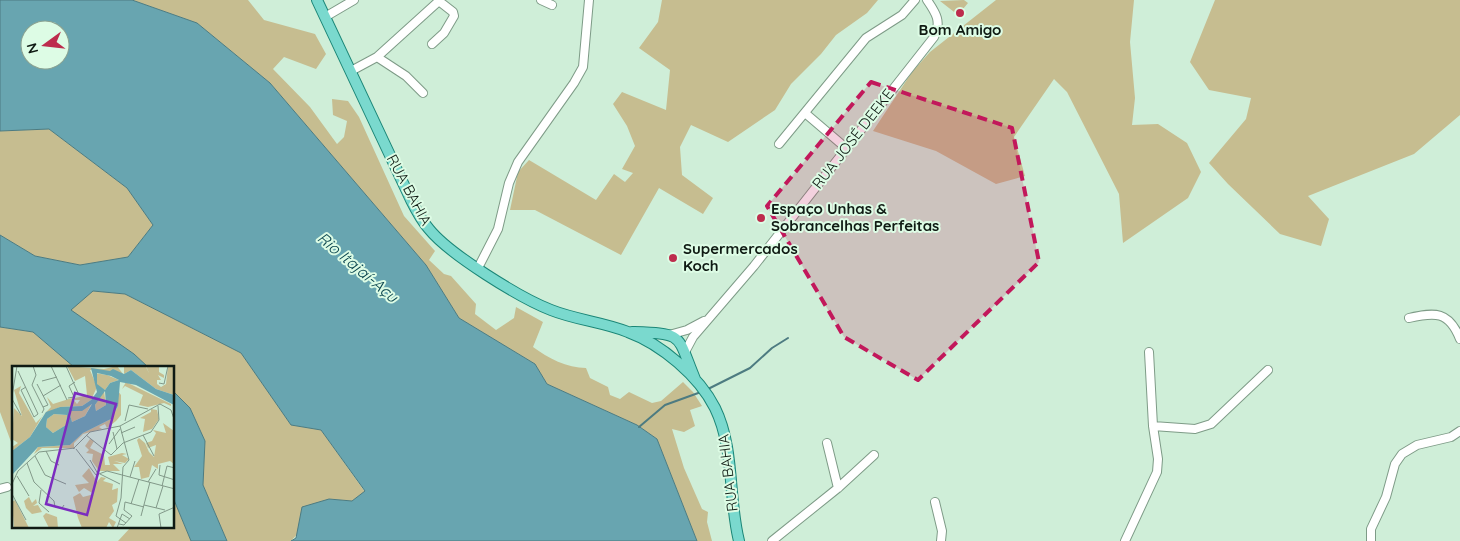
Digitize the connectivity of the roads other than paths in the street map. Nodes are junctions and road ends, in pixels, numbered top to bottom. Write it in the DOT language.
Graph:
graph roads {
  1 [pos="317,0"];
  2 [pos="354,0"];
  3 [pos="541,0"];
  4 [pos="590,0"];
  5 [pos="915,0"];
  6 [pos="927,0"];
  7 [pos="439,1"];
  8 [pos="552,5"];
  9 [pos="325,17"];
  10 [pos="432,44"];
  11 [pos="377,56"];
  12 [pos="351,71"];
  13 [pos="422,93"];
  14 [pos="805,113"];
  15 [pos="779,144"];
  16 [pos="846,148"];
  17 [pos="478,268"];
  18 [pos="1408,318"];
  19 [pos="708,319"];
  20 [pos="629,332"];
  21 [pos="670,335"];
  22 [pos="1460,339"];
  23 [pos="659,349"];
  24 [pos="685,352"];
  25 [pos="1149,352"];
  26 [pos="674,361"];
  27 [pos="1268,370"];
  28 [pos="699,385"];
  29 [pos="1153,426"];
  30 [pos="1460,431"];
  31 [pos="827,443"];
  32 [pos="874,455"];
  33 [pos="838,488"];
  34 [pos="935,502"];
  35 [pos="738,541"];
  36 [pos="772,541"];
  37 [pos="941,541"];
  38 [pos="1125,541"];
  39 [pos="1371,541"];
  1 -- 9 [label="main road, RUA BAHIA"];
  2 -- 9 [label="street"];
  3 -- 8 [label="street"];
  4 -- 17 [label="street"];
  5 -- 14 [label="street"];
  6 -- 16 [label="street, RUA JOSÉ DEEKE"];
  7 -- 10 [label="street"];
  7 -- 11 [label="street"];
  9 -- 12 [label="main road, RUA BAHIA"];
  11 -- 12 [label="street"];
  11 -- 13 [label="street"];
  12 -- 17 [label="main road, RUA BAHIA"];
  14 -- 15 [label="street"];
  14 -- 16 [label="street"];
  16 -- 19 [label="street, RUA JOSÉ DEEKE"];
  17 -- 20 [label="main road, RUA BAHIA"];
  18 -- 22 [label="street"];
  19 -- 21 [label="street, RUA JOSÉ DEEKE"];
  19 -- 24 [label="street, RUA JOSÉ DEEKE"];
  20 -- 21 [label="main road, RUA BAHIA"];
  20 -- 23 [label="main road, RUA BAHIA"];
  21 -- 23 [label="main road"];
  21 -- 24 [label="main road, RUA BAHIA"];
  23 -- 26 [label="main road, RUA BAHIA"];
  24 -- 26 [label="main road"];
  24 -- 28 [label="main road, RUA BAHIA"];
  25 -- 29 [label="street"];
  26 -- 28 [label="main road, RUA BAHIA"];
  27 -- 29 [label="street"];
  28 -- 35 [label="main road, RUA BAHIA"];
  29 -- 38 [label="street"];
  30 -- 39 [label="street"];
  31 -- 33 [label="street"];
  32 -- 33 [label="street"];
  33 -- 36 [label="street"];
  34 -- 37 [label="street"];
}
